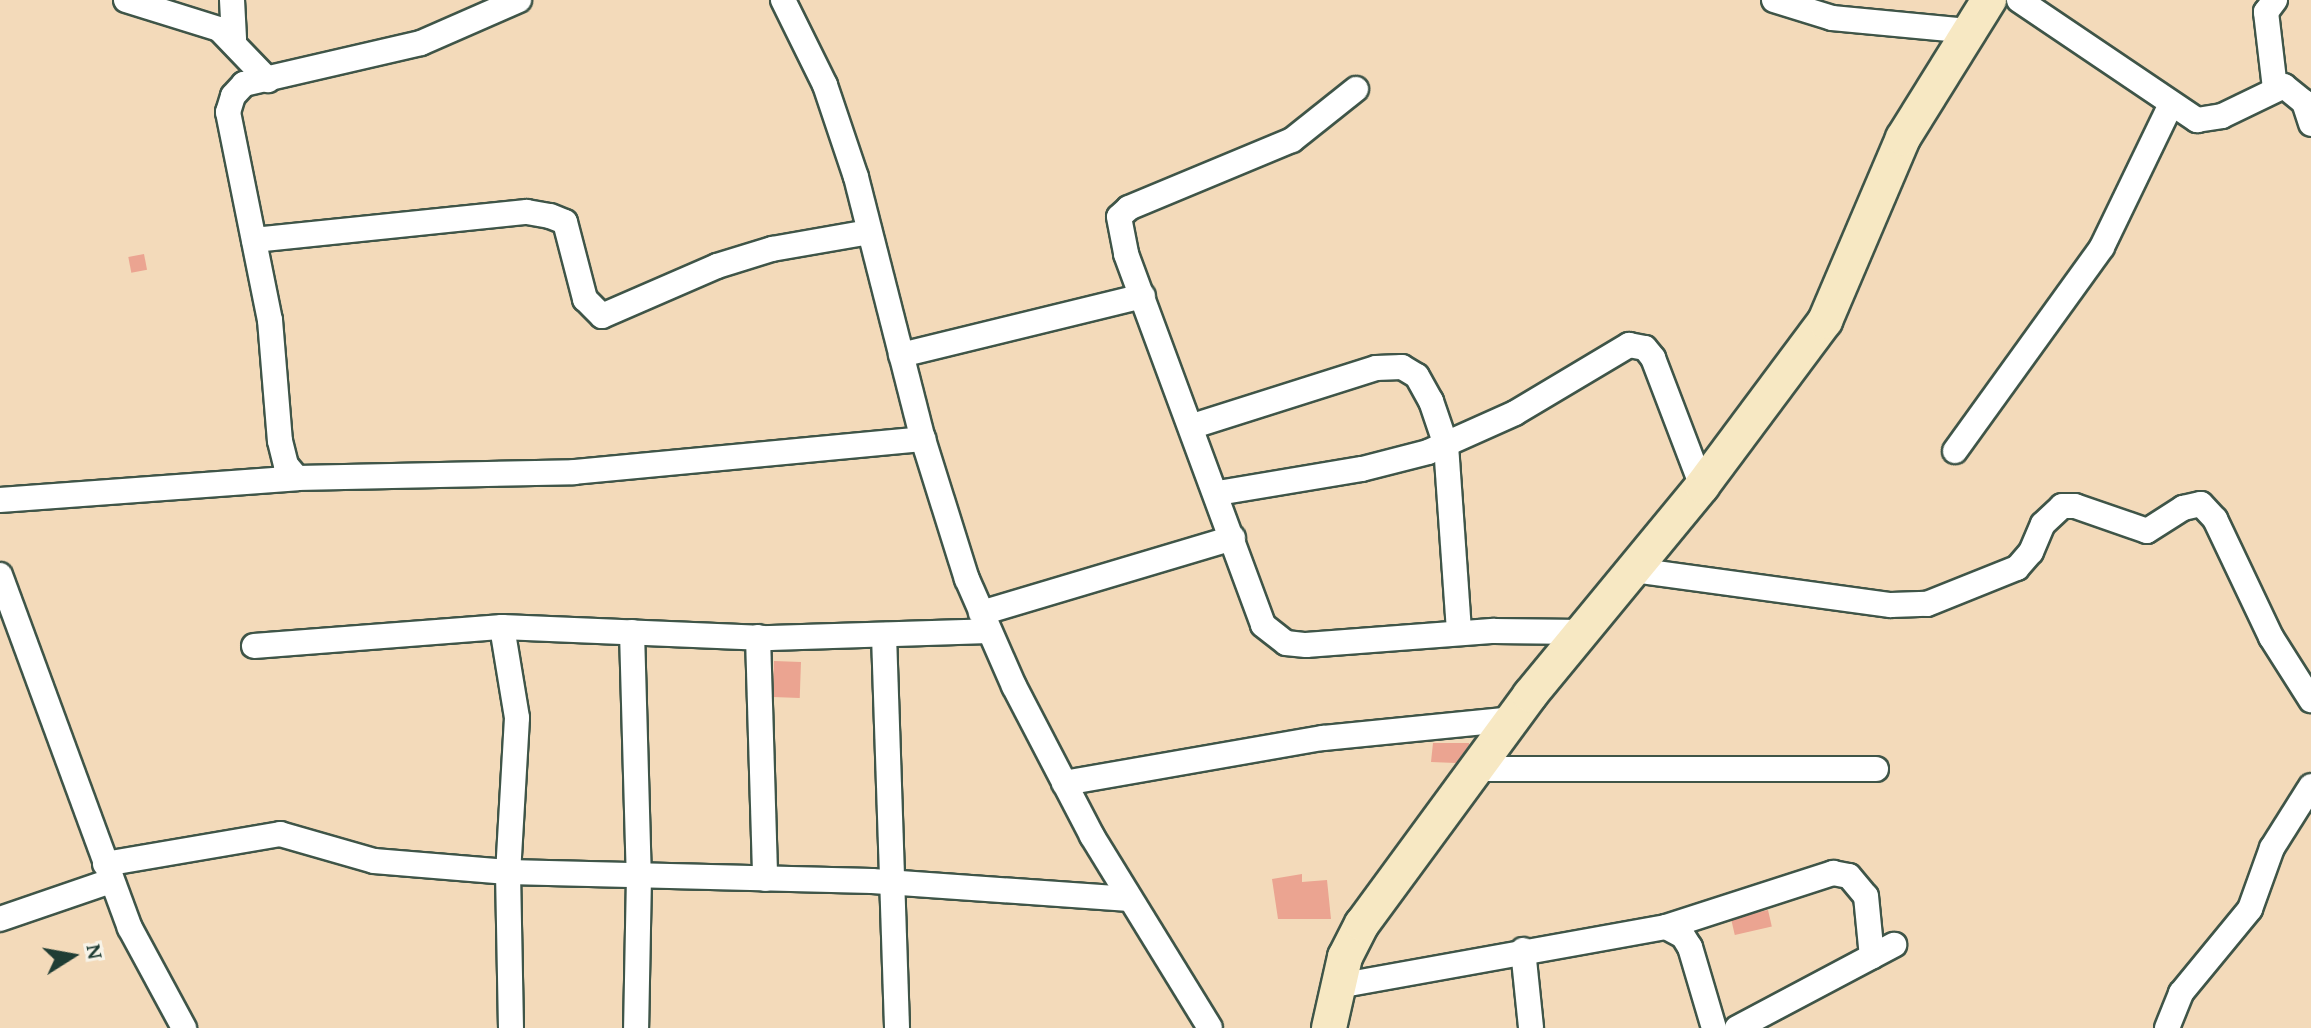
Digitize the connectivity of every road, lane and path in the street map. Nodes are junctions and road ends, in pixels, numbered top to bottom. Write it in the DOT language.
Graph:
graph roads {
  1 [pos="126,0"];
  2 [pos="232,0"];
  3 [pos="519,0"];
  4 [pos="783,0"];
  5 [pos="1774,0"];
  6 [pos="1989,0"];
  7 [pos="2019,0"];
  8 [pos="2275,0"];
  9 [pos="1970,31"];
  10 [pos="234,39"];
  11 [pos="268,80"];
  12 [pos="1356,89"];
  13 [pos="2275,89"];
  14 [pos="2171,104"];
  15 [pos="2311,124"];
  16 [pos="869,232"];
  17 [pos="254,240"];
  18 [pos="1143,296"];
  19 [pos="901,355"];
  20 [pos="1193,426"];
  21 [pos="923,439"];
  22 [pos="1446,445"];
  23 [pos="1955,451"];
  24 [pos="297,478"];
  25 [pos="1702,486"];
  26 [pos="1218,493"];
  27 [pos="0,500"];
  28 [pos="1233,538"];
  29 [pos="1634,570"];
  30 [pos="0,575"];
  31 [pos="985,622"];
  32 [pos="502,627"];
  33 [pos="632,632"];
  34 [pos="1582,632"];
  35 [pos="1459,633"];
  36 [pos="884,635"];
  37 [pos="758,637"];
  38 [pos="254,646"];
  39 [pos="2311,700"];
  40 [pos="1512,719"];
  41 [pos="1475,769"];
  42 [pos="1876,769"];
  43 [pos="1064,783"];
  44 [pos="2311,786"];
  45 [pos="108,872"];
  46 [pos="508,872"];
  47 [pos="639,876"];
  48 [pos="765,879"];
  49 [pos="892,882"];
  50 [pos="1129,899"];
  51 [pos="0,919"];
  52 [pos="1666,927"];
  53 [pos="1523,950"];
  54 [pos="1338,986"];
  55 [pos="184,1028"];
  56 [pos="511,1028"];
  57 [pos="636,1028"];
  58 [pos="897,1028"];
  59 [pos="1210,1028"];
  60 [pos="1329,1028"];
  61 [pos="1531,1028"];
  62 [pos="1714,1028"];
  63 [pos="1737,1028"];
  64 [pos="2167,1028"];
  1 -- 10 [label="street"];
  2 -- 10 [label="street"];
  3 -- 11 [label="street"];
  4 -- 16 [label="street"];
  5 -- 9 [label="street"];
  6 -- 9 [label="street"];
  7 -- 14 [label="street"];
  8 -- 13 [label="street"];
  9 -- 25 [label="street"];
  10 -- 11 [label="street"];
  11 -- 17 [label="street"];
  12 -- 18 [label="street"];
  13 -- 14 [label="street"];
  13 -- 15 [label="street"];
  14 -- 23 [label="street"];
  16 -- 17 [label="street"];
  16 -- 19 [label="street"];
  17 -- 24 [label="street"];
  18 -- 19 [label="street"];
  18 -- 20 [label="street"];
  19 -- 21 [label="street"];
  20 -- 22 [label="street"];
  20 -- 26 [label="street"];
  21 -- 24 [label="street"];
  21 -- 31 [label="street"];
  22 -- 25 [label="street"];
  22 -- 26 [label="street"];
  22 -- 35 [label="street"];
  24 -- 27 [label="street"];
  25 -- 29 [label="street"];
  26 -- 28 [label="street"];
  28 -- 31 [label="street"];
  28 -- 35 [label="street"];
  29 -- 34 [label="street"];
  29 -- 39 [label="street"];
  30 -- 45 [label="street"];
  31 -- 36 [label="street"];
  31 -- 43 [label="street"];
  32 -- 33 [label="street"];
  32 -- 38 [label="street"];
  32 -- 46 [label="street"];
  33 -- 37 [label="street"];
  33 -- 47 [label="street"];
  34 -- 35 [label="street"];
  34 -- 40 [label="street"];
  36 -- 37 [label="street"];
  36 -- 49 [label="street"];
  37 -- 48 [label="street"];
  40 -- 41 [label="street"];
  40 -- 43 [label="street"];
  41 -- 42 [label="street"];
  41 -- 54 [label="street"];
  43 -- 50 [label="street"];
  44 -- 64 [label="street"];
  45 -- 46 [label="street"];
  45 -- 51 [label="street"];
  45 -- 55 [label="street"];
  46 -- 47 [label="street"];
  46 -- 56 [label="street"];
  47 -- 48 [label="street"];
  47 -- 57 [label="street"];
  48 -- 49 [label="street"];
  49 -- 50 [label="street"];
  49 -- 58 [label="street"];
  50 -- 59 [label="street"];
  52 -- 53 [label="street"];
  52 -- 62 [label="street"];
  52 -- 63 [label="street"];
  53 -- 54 [label="street"];
  53 -- 61 [label="street"];
  54 -- 60 [label="street"];
}
